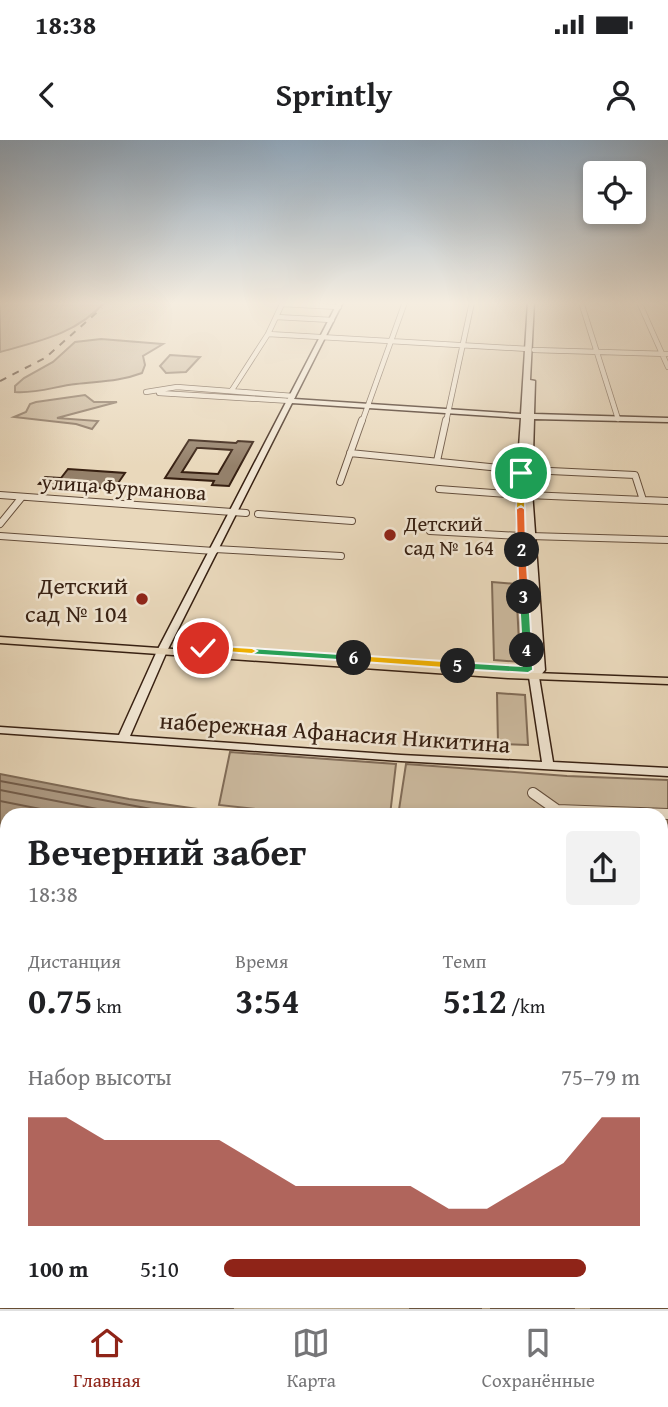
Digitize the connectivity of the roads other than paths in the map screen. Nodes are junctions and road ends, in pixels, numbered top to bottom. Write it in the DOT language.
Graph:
graph roads {
  1 [pos="254,357"];
  2 [pos="313,357"];
  3 [pos="385,357"];
  4 [pos="461,357"];
  5 [pos="531,357"];
  6 [pos="598,357"];
  7 [pos="232,390"];
  8 [pos="292,398"];
  9 [pos="368,403"];
  10 [pos="449,408"];
  11 [pos="527,413"];
  12 [pos="668,415"];
  13 [pos="617,416"];
  14 [pos="668,420"];
  15 [pos="350,453"];
  16 [pos="437,461"];
  17 [pos="525,470"];
  18 [pos="340,482"];
  19 [pos="439,489"];
  20 [pos="0,495"];
  21 [pos="524,495"];
  22 [pos="22,497"];
  23 [pos="643,500"];
  24 [pos="668,501"];
  25 [pos="234,512"];
  26 [pos="246,513"];
  27 [pos="258,514"];
  28 [pos="352,521"];
  29 [pos="0,524"];
  30 [pos="430,531"];
  31 [pos="0,536"];
  32 [pos="525,536"];
  33 [pos="668,540"];
  34 [pos="214,550"];
  35 [pos="341,556"];
  36 [pos="0,634"];
  37 [pos="0,640"];
  38 [pos="164,648"];
  39 [pos="534,672"];
  40 [pos="668,674"];
  41 [pos="668,681"];
  42 [pos="0,728"];
  43 [pos="124,737"];
  44 [pos="548,765"];
  45 [pos="668,770"];
  46 [pos="533,793"];
  47 [pos="554,808"];
  1 -- 7 [label="street"];
  2 -- 8 [label="main road"];
  3 -- 9 [label="street"];
  4 -- 10 [label="street"];
  5 -- 11 [label="main road"];
  6 -- 13 [label="street"];
  7 -- 8 [label="street"];
  7 -- 8 [label="street"];
  8 -- 9 [label="main road"];
  8 -- 25 [label="main road"];
  9 -- 10 [label="main road"];
  9 -- 15 [label="street"];
  10 -- 11 [label="main road"];
  10 -- 16 [label="street"];
  11 -- 13 [label="main road"];
  11 -- 17 [label="main road"];
  12 -- 13 [label="main road"];
  13 -- 14 [label="main road"];
  15 -- 16 [label="street"];
  15 -- 18 [label="street"];
  16 -- 17 [label="street"];
  17 -- 21 [label="main road"];
  17 -- 23 [label="street"];
  19 -- 21 [label="street"];
  20 -- 22 [label="street, улица Фурманова"];
  21 -- 23 [label="street"];
  21 -- 32 [label="main road"];
  22 -- 25 [label="street, улица Фурманова"];
  22 -- 29 [label="street"];
  23 -- 24 [label="street"];
  25 -- 26 [label="street, улица Фурманова"];
  25 -- 34 [label="main road"];
  27 -- 28 [label="street"];
  30 -- 32 [label="street"];
  31 -- 34 [label="street"];
  32 -- 33 [label="street"];
  32 -- 39 [label="main road"];
  34 -- 35 [label="street"];
  34 -- 38 [label="main road"];
  36 -- 38 [label="main road"];
  37 -- 38 [label="main road"];
  38 -- 39 [label="main road"];
  38 -- 43 [label="main road"];
  39 -- 40 [label="main road"];
  39 -- 41 [label="main road"];
  39 -- 44 [label="main road"];
  42 -- 43 [label="main road, набережная Афанасия Никитина"];
  43 -- 44 [label="main road, набережная Афанасия Никитина"];
  44 -- 45 [label="main road, набережная Афанасия Никитина"];
  46 -- 47 [label="street"];
}
